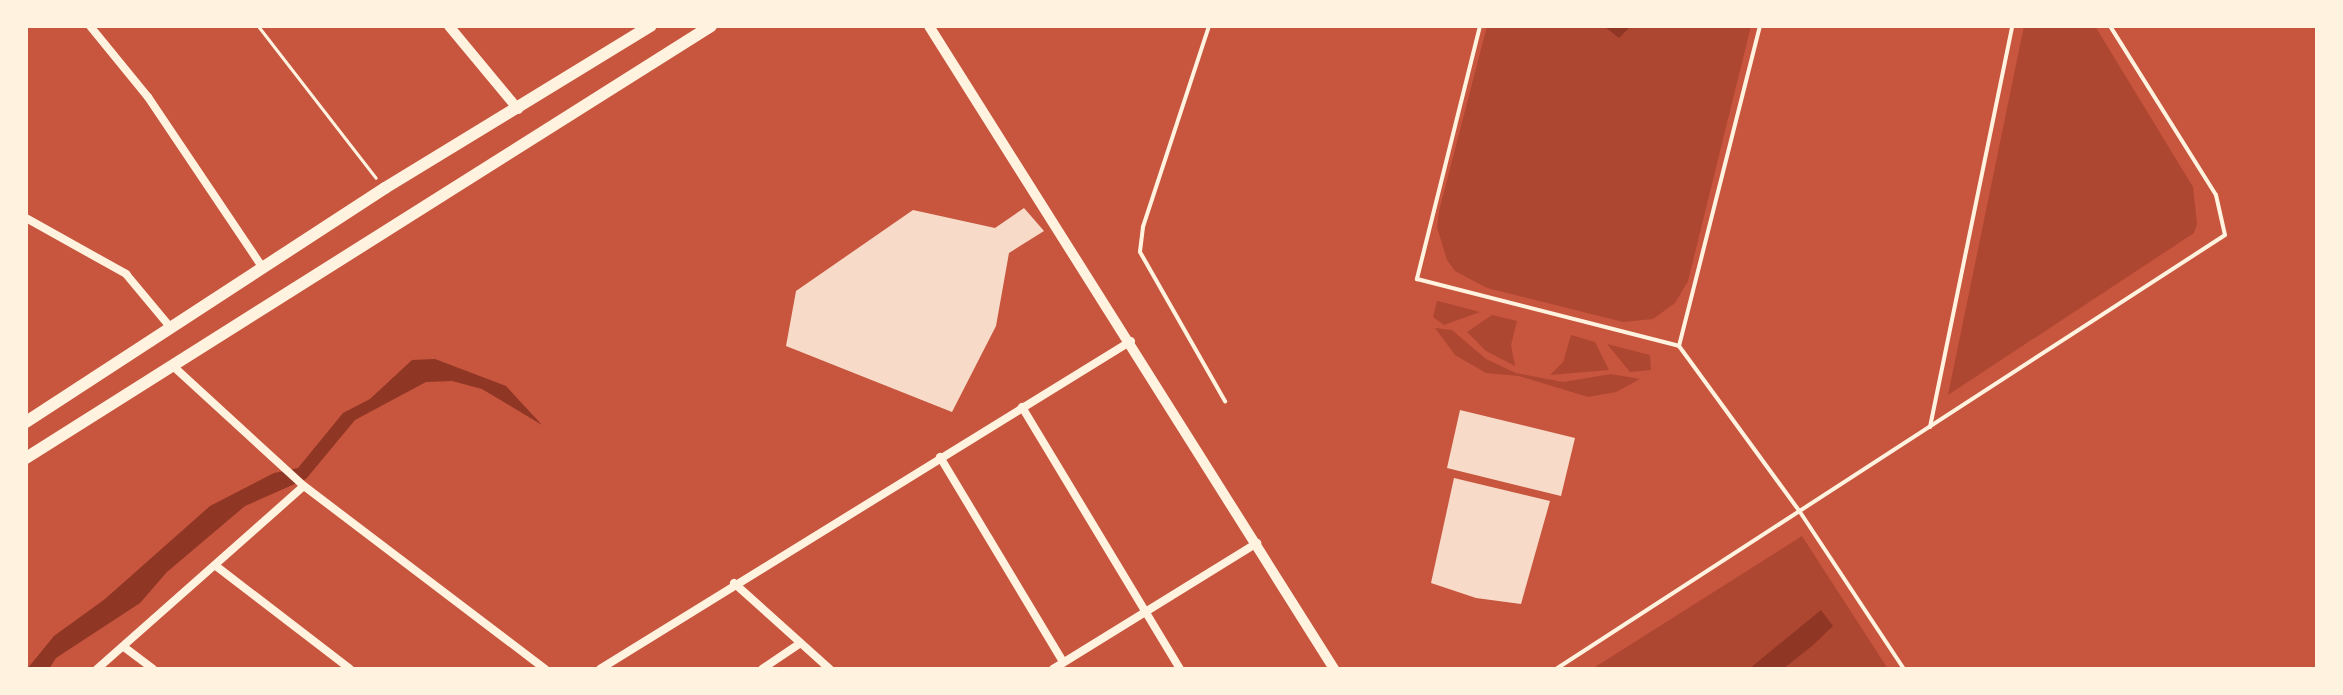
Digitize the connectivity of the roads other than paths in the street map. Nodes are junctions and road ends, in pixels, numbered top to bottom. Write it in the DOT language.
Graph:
graph roads {
  1 [pos="90,26"];
  2 [pos="449,26"];
  3 [pos="650,26"];
  4 [pos="711,26"];
  5 [pos="929,26"];
  6 [pos="1209,26"];
  7 [pos="1480,26"];
  8 [pos="1760,26"];
  9 [pos="2012,26"];
  10 [pos="2110,26"];
  11 [pos="518,109"];
  12 [pos="26,218"];
  13 [pos="263,268"];
  14 [pos="171,328"];
  15 [pos="1132,341"];
  16 [pos="1679,346"];
  17 [pos="174,367"];
  18 [pos="1225,401"];
  19 [pos="1022,407"];
  20 [pos="27,421"];
  21 [pos="1930,427"];
  22 [pos="940,457"];
  23 [pos="26,458"];
  24 [pos="303,485"];
  25 [pos="1800,512"];
  26 [pos="1257,543"];
  27 [pos="216,566"];
  28 [pos="734,583"];
  29 [pos="1145,612"];
  30 [pos="799,644"];
  31 [pos="124,647"];
  32 [pos="1063,662"];
  33 [pos="97,669"];
  34 [pos="153,669"];
  35 [pos="350,669"];
  36 [pos="545,669"];
  37 [pos="600,669"];
  38 [pos="762,669"];
  39 [pos="830,669"];
  40 [pos="1053,669"];
  41 [pos="1180,669"];
  42 [pos="1334,669"];
  43 [pos="1556,669"];
  44 [pos="1904,669"];
  1 -- 13 [label="street"];
  2 -- 11 [label="street"];
  3 -- 11 [label="main road"];
  4 -- 17 [label="main road"];
  5 -- 15 [label="street"];
  6 -- 18 [label="lane"];
  7 -- 16 [label="lane"];
  8 -- 16 [label="lane"];
  9 -- 21 [label="lane"];
  10 -- 21 [label="lane"];
  11 -- 13 [label="main road"];
  12 -- 14 [label="street"];
  13 -- 14 [label="main road"];
  14 -- 20 [label="main road"];
  15 -- 19 [label="street"];
  15 -- 26 [label="street"];
  16 -- 25 [label="lane"];
  17 -- 23 [label="main road"];
  17 -- 24 [label="street"];
  19 -- 22 [label="street"];
  19 -- 29 [label="street"];
  21 -- 25 [label="lane"];
  22 -- 28 [label="street"];
  22 -- 32 [label="street"];
  24 -- 27 [label="street"];
  24 -- 36 [label="street"];
  25 -- 43 [label="lane"];
  25 -- 44 [label="lane"];
  26 -- 29 [label="street"];
  26 -- 42 [label="street"];
  27 -- 31 [label="street"];
  27 -- 35 [label="street"];
  28 -- 30 [label="street"];
  28 -- 37 [label="street"];
  29 -- 32 [label="street"];
  29 -- 41 [label="street"];
  30 -- 38 [label="street"];
  30 -- 39 [label="street"];
  31 -- 33 [label="street"];
  31 -- 34 [label="street"];
  32 -- 40 [label="street"];
}
